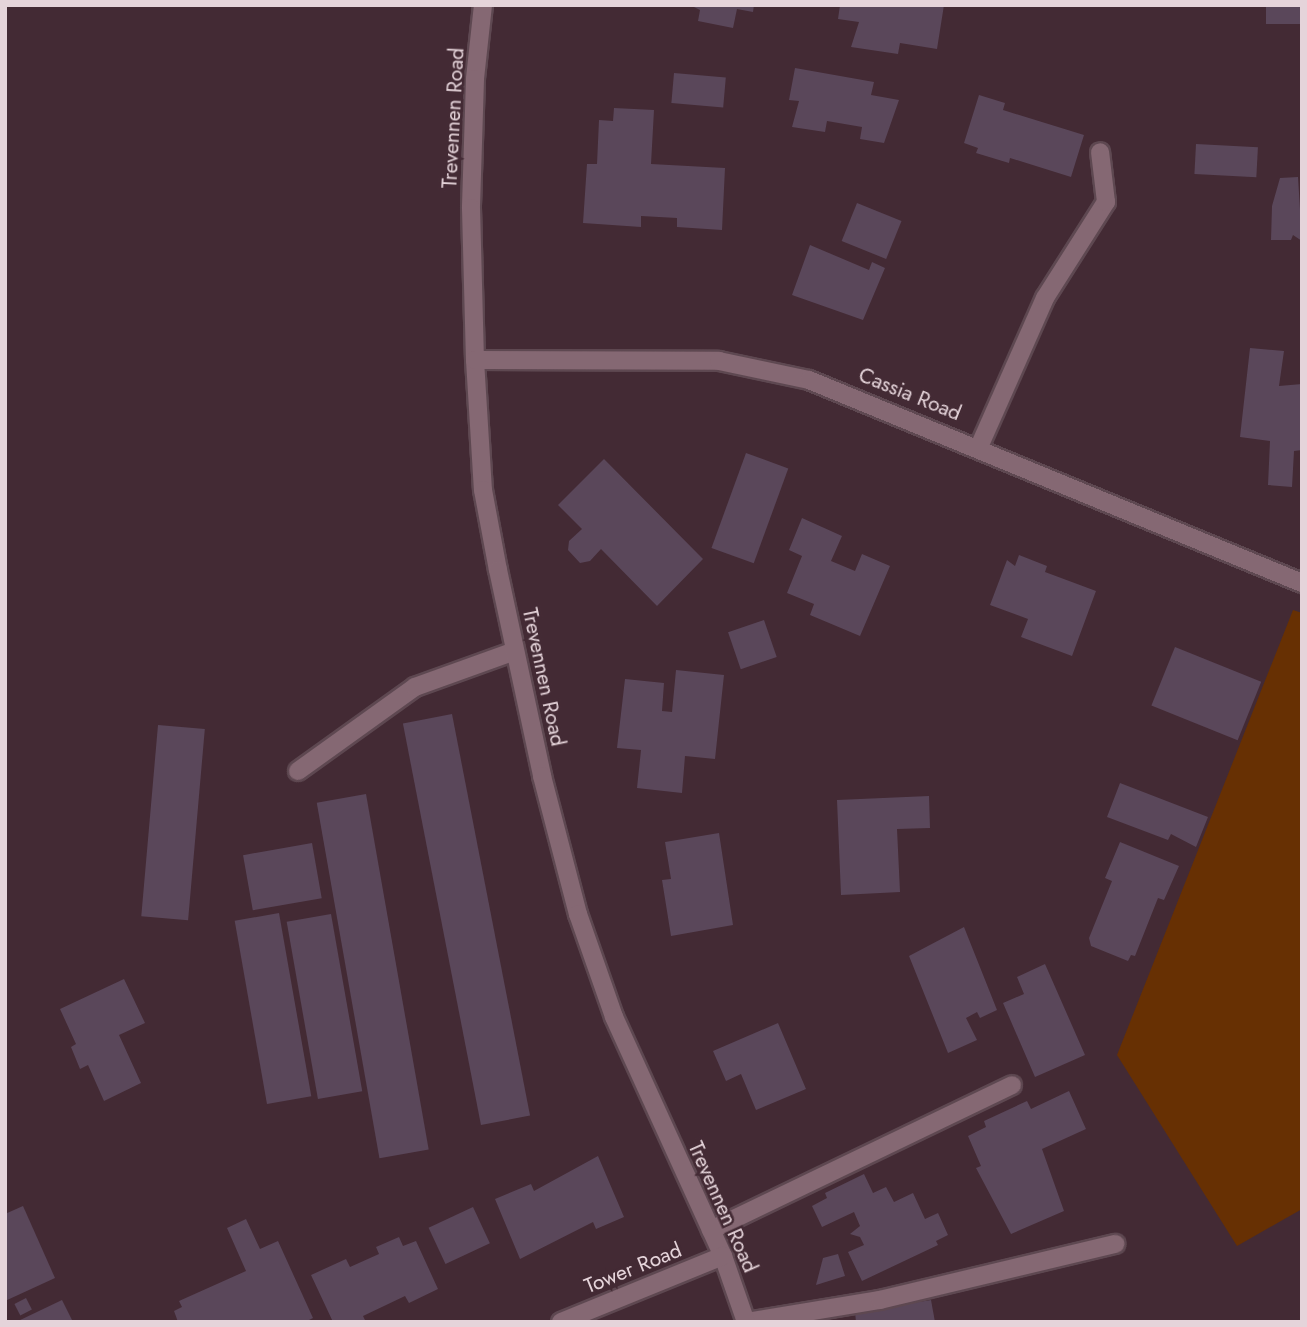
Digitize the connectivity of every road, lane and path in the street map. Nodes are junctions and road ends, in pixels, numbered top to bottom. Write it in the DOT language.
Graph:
graph roads {
  1 [pos="483,5"];
  2 [pos="1100,152"];
  3 [pos="475,360"];
  4 [pos="979,447"];
  5 [pos="1302,583"];
  6 [pos="515,651"];
  7 [pos="298,771"];
  8 [pos="1012,1085"];
  9 [pos="711,1230"];
  10 [pos="1115,1244"];
  11 [pos="723,1256"];
  12 [pos="561,1322"];
  13 [pos="746,1322"];
  1 -- 3 [label="street, Trevennen Road"];
  2 -- 4 [label="street"];
  3 -- 4 [label="street, Cassia Road"];
  3 -- 6 [label="street, Trevennen Road"];
  4 -- 5 [label="street, Cassia Road"];
  6 -- 7 [label="street"];
  6 -- 9 [label="street, Trevennen Road"];
  8 -- 9 [label="street"];
  9 -- 11 [label="street, Trevennen Road"];
  10 -- 13 [label="street"];
  11 -- 12 [label="street, Tower Road"];
  11 -- 13 [label="street, Trevennen Road"];
}
